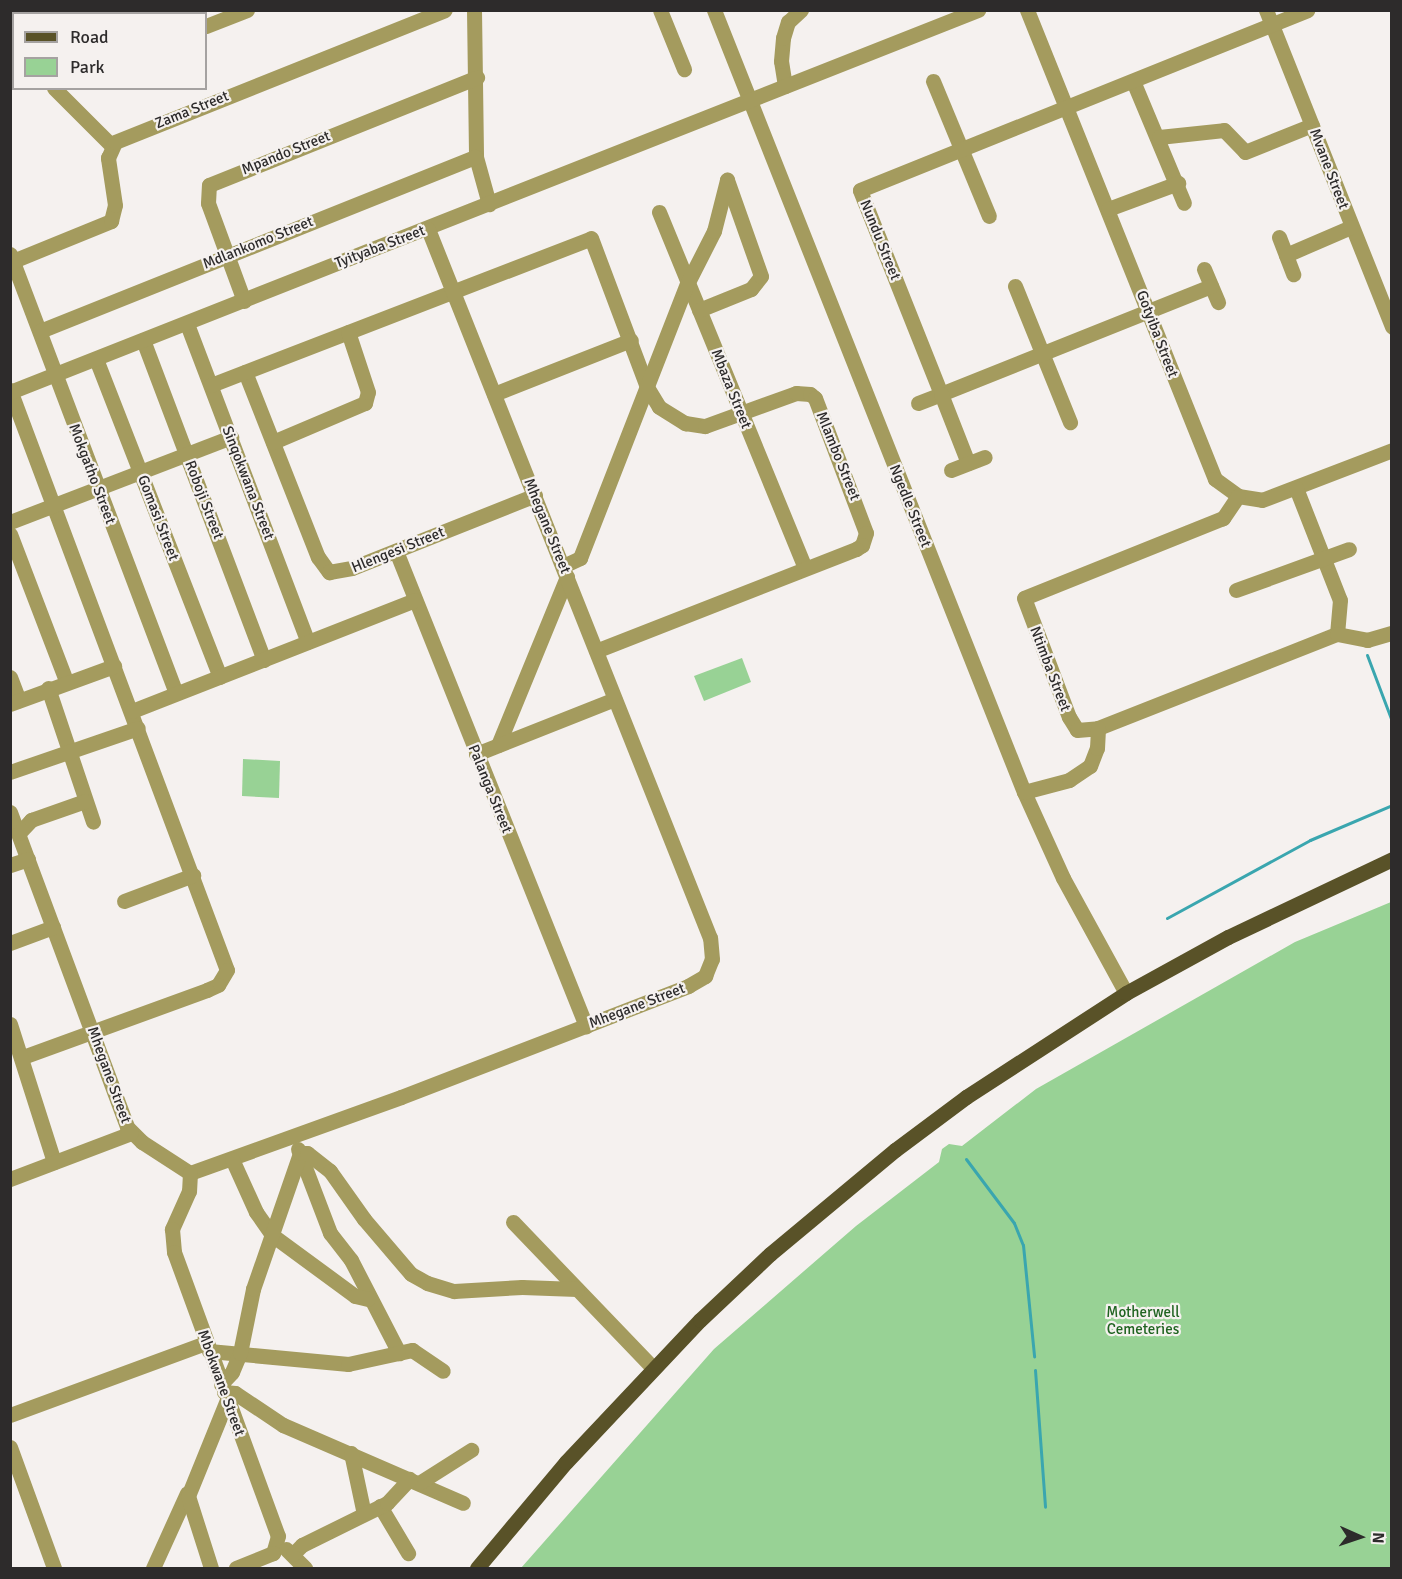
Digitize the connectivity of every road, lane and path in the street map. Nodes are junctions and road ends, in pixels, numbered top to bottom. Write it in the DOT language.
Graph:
graph roads {
  1 [pos="247,10"];
  2 [pos="445,10"];
  3 [pos="474,10"];
  4 [pos="660,10"];
  5 [pos="714,10"];
  6 [pos="978,10"];
  7 [pos="1027,10"];
  8 [pos="1307,10"];
  9 [pos="800,11"];
  10 [pos="1269,17"];
  11 [pos="207,27"];
  12 [pos="684,69"];
  13 [pos="477,77"];
  14 [pos="933,81"];
  15 [pos="1133,81"];
  16 [pos="785,86"];
  17 [pos="56,90"];
  18 [pos="749,100"];
  19 [pos="1066,106"];
  20 [pos="1312,125"];
  21 [pos="1159,137"];
  22 [pos="111,145"];
  23 [pos="962,147"];
  24 [pos="476,157"];
  25 [pos="1178,183"];
  26 [pos="1184,203"];
  27 [pos="489,204"];
  28 [pos="1108,209"];
  29 [pos="659,212"];
  30 [pos="989,216"];
  31 [pos="1352,227"];
  32 [pos="428,229"];
  33 [pos="1279,237"];
  34 [pos="228,254"];
  35 [pos="1286,255"];
  36 [pos="12,257"];
  37 [pos="1204,269"];
  38 [pos="1293,274"];
  39 [pos="16,283"];
  40 [pos="687,284"];
  41 [pos="1015,286"];
  42 [pos="1211,286"];
  43 [pos="453,291"];
  44 [pos="244,301"];
  45 [pos="1218,302"];
  46 [pos="699,310"];
  47 [pos="1148,311"];
  48 [pos="187,324"];
  49 [pos="1392,327"];
  50 [pos="40,331"];
  51 [pos="348,332"];
  52 [pos="143,340"];
  53 [pos="631,340"];
  54 [pos="1043,353"];
  55 [pos="96,358"];
  56 [pos="245,372"];
  57 [pos="55,375"];
  58 [pos="211,385"];
  59 [pos="646,387"];
  60 [pos="11,391"];
  61 [pos="494,394"];
  62 [pos="941,394"];
  63 [pos="918,403"];
  64 [pos="742,414"];
  65 [pos="1070,422"];
  66 [pos="231,437"];
  67 [pos="273,442"];
  68 [pos="1392,450"];
  69 [pos="187,455"];
  70 [pos="985,457"];
  71 [pos="968,463"];
  72 [pos="951,470"];
  73 [pos="141,472"];
  74 [pos="1296,488"];
  75 [pos="98,489"];
  76 [pos="535,495"];
  77 [pos="1238,496"];
  78 [pos="54,507"];
  79 [pos="10,522"];
  80 [pos="10,534"];
  81 [pos="1349,549"];
  82 [pos="396,551"];
  83 [pos="1323,557"];
  84 [pos="804,566"];
  85 [pos="565,571"];
  86 [pos="1236,590"];
  87 [pos="415,600"];
  88 [pos="1392,633"];
  89 [pos="1337,634"];
  90 [pos="308,642"];
  91 [pos="596,651"];
  92 [pos="264,660"];
  93 [pos="114,666"];
  94 [pos="10,677"];
  95 [pos="220,677"];
  96 [pos="66,681"];
  97 [pos="48,688"];
  98 [pos="176,693"];
  99 [pos="615,699"];
  100 [pos="15,702"];
  101 [pos="132,711"];
  102 [pos="138,728"];
  103 [pos="1098,728"];
  104 [pos="498,745"];
  105 [pos="67,752"];
  106 [pos="476,754"];
  107 [pos="10,772"];
  108 [pos="1024,792"];
  109 [pos="85,801"];
  110 [pos="10,812"];
  111 [pos="93,822"];
  112 [pos="19,833"];
  113 [pos="28,859"];
  114 [pos="1392,859"];
  115 [pos="10,865"];
  116 [pos="193,874"];
  117 [pos="124,901"];
  118 [pos="53,927"];
  119 [pos="10,943"];
  120 [pos="1126,993"];
  121 [pos="10,1024"];
  122 [pos="586,1026"];
  123 [pos="92,1030"];
  124 [pos="22,1057"];
  125 [pos="131,1133"];
  126 [pos="293,1138"];
  127 [pos="300,1153"];
  128 [pos="232,1159"];
  129 [pos="54,1162"];
  130 [pos="190,1173"];
  131 [pos="10,1179"];
  132 [pos="513,1222"];
  133 [pos="272,1235"];
  134 [pos="577,1289"];
  135 [pos="368,1299"];
  136 [pos="207,1347"];
  137 [pos="240,1353"];
  138 [pos="399,1353"];
  139 [pos="654,1368"];
  140 [pos="443,1371"];
  141 [pos="224,1392"];
  142 [pos="10,1415"];
  143 [pos="10,1447"];
  144 [pos="471,1450"];
  145 [pos="351,1453"];
  146 [pos="414,1481"];
  147 [pos="188,1490"];
  148 [pos="463,1503"];
  149 [pos="380,1506"];
  150 [pos="364,1514"];
  151 [pos="278,1545"];
  152 [pos="408,1553"];
  153 [pos="293,1554"];
  154 [pos="54,1569"];
  155 [pos="153,1569"];
  156 [pos="211,1569"];
  157 [pos="236,1569"];
  158 [pos="305,1569"];
  159 [pos="477,1569"];
  1 -- 11 [label="street"];
  2 -- 22 [label="street, Zama Street"];
  3 -- 13 [label="street"];
  4 -- 12 [label="street"];
  5 -- 18 [label="street, Ngedle Street"];
  6 -- 16 [label="street, Tyityaba Street"];
  7 -- 19 [label="street, Gotyiba Street"];
  8 -- 10 [label="street, Nundu Street"];
  9 -- 16 [label="street"];
  10 -- 15 [label="street, Nundu Street"];
  10 -- 20 [label="street, Mvane Street"];
  13 -- 24 [label="street"];
  13 -- 34 [label="street, Mpando Street"];
  14 -- 23 [label="street"];
  15 -- 19 [label="street, Nundu Street"];
  15 -- 21 [label="street"];
  16 -- 18 [label="street, Tyityaba Street"];
  17 -- 22 [label="street"];
  18 -- 27 [label="street, Tyityaba Street"];
  18 -- 108 [label="street, Ngedle Street"];
  19 -- 23 [label="street, Nundu Street"];
  19 -- 28 [label="street, Gotyiba Street"];
  20 -- 21 [label="street"];
  20 -- 31 [label="street, Mvane Street"];
  21 -- 25 [label="street"];
  22 -- 36 [label="street"];
  23 -- 30 [label="street"];
  23 -- 62 [label="street, Nundu Street"];
  24 -- 27 [label="street"];
  24 -- 34 [label="street, Mdlankomo Street"];
  25 -- 26 [label="street"];
  25 -- 28 [label="street"];
  27 -- 32 [label="street, Tyityaba Street"];
  28 -- 47 [label="street, Gotyiba Street"];
  29 -- 40 [label="street, Mbaza Street"];
  31 -- 35 [label="street"];
  31 -- 49 [label="street, Mvane Street"];
  32 -- 43 [label="street, Mhegane Street"];
  32 -- 44 [label="street, Tyityaba Street"];
  33 -- 35 [label="street"];
  34 -- 44 [label="street, Mpando Street"];
  34 -- 50 [label="street, Mdlankomo Street"];
  35 -- 38 [label="street"];
  36 -- 39 [label="street, Mokgatho Street"];
  37 -- 42 [label="street"];
  39 -- 50 [label="street, Mokgatho Street"];
  40 -- 46 [label="street, Mbaza Street"];
  40 -- 46 [label="street"];
  40 -- 59 [label="street"];
  41 -- 54 [label="street"];
  42 -- 45 [label="street"];
  42 -- 47 [label="street"];
  43 -- 51 [label="street"];
  43 -- 53 [label="street, Mlambo Street"];
  43 -- 61 [label="street, Mhegane Street"];
  44 -- 48 [label="street, Tyityaba Street"];
  46 -- 64 [label="street, Mbaza Street"];
  47 -- 54 [label="street"];
  47 -- 77 [label="street, Gotyiba Street"];
  48 -- 52 [label="street, Tyityaba Street"];
  48 -- 58 [label="street, Sinqokwana Street"];
  50 -- 57 [label="street, Mokgatho Street"];
  51 -- 56 [label="street"];
  51 -- 67 [label="street"];
  52 -- 55 [label="street, Tyityaba Street"];
  52 -- 69 [label="street, Roboji Street"];
  53 -- 59 [label="street, Mlambo Street"];
  53 -- 61 [label="street"];
  54 -- 62 [label="street"];
  54 -- 65 [label="street"];
  55 -- 57 [label="street, Tyityaba Street"];
  55 -- 73 [label="street, Gomasi Street"];
  56 -- 58 [label="street"];
  56 -- 67 [label="street, Hlengesi Street"];
  57 -- 60 [label="street, Tyityaba Street"];
  57 -- 75 [label="street, Mokgatho Street"];
  58 -- 66 [label="street, Sinqokwana Street"];
  59 -- 64 [label="street, Mlambo Street"];
  59 -- 85 [label="street"];
  60 -- 78 [label="street"];
  61 -- 76 [label="street, Mhegane Street"];
  62 -- 63 [label="street"];
  62 -- 71 [label="street, Nundu Street"];
  64 -- 84 [label="street, Mbaza Street"];
  64 -- 84 [label="street, Mlambo Street"];
  66 -- 69 [label="street"];
  66 -- 90 [label="street, Sinqokwana Street"];
  67 -- 82 [label="street, Hlengesi Street"];
  68 -- 74 [label="street"];
  69 -- 73 [label="street"];
  69 -- 92 [label="street, Roboji Street"];
  70 -- 71 [label="street"];
  71 -- 72 [label="street"];
  73 -- 75 [label="street"];
  73 -- 95 [label="street, Gomasi Street"];
  74 -- 77 [label="street"];
  74 -- 83 [label="street"];
  75 -- 78 [label="street"];
  75 -- 98 [label="street, Mokgatho Street"];
  76 -- 82 [label="street, Hlengesi Street"];
  76 -- 85 [label="street, Mhegane Street"];
  77 -- 103 [label="street, Ntimba Street"];
  78 -- 79 [label="street"];
  78 -- 93 [label="street"];
  80 -- 96 [label="street"];
  81 -- 83 [label="street"];
  82 -- 87 [label="street, Palanga Street"];
  83 -- 86 [label="street"];
  83 -- 89 [label="street"];
  84 -- 91 [label="street, Mlambo Street"];
  85 -- 91 [label="street, Mhegane Street"];
  85 -- 104 [label="street"];
  87 -- 90 [label="street"];
  87 -- 106 [label="street, Palanga Street"];
  88 -- 89 [label="street"];
  89 -- 103 [label="street"];
  90 -- 92 [label="street"];
  91 -- 99 [label="street, Mhegane Street"];
  92 -- 95 [label="street"];
  93 -- 96 [label="street"];
  93 -- 101 [label="street"];
  94 -- 100 [label="street"];
  95 -- 98 [label="street"];
  96 -- 97 [label="street"];
  97 -- 100 [label="street"];
  97 -- 105 [label="street"];
  98 -- 101 [label="street"];
  99 -- 104 [label="street"];
  99 -- 122 [label="street, Mhegane Street"];
  101 -- 102 [label="street"];
  102 -- 105 [label="street"];
  102 -- 116 [label="street"];
  103 -- 108 [label="street"];
  104 -- 106 [label="street"];
  105 -- 107 [label="street"];
  105 -- 109 [label="street"];
  106 -- 122 [label="street, Palanga Street"];
  108 -- 120 [label="street, Ngedle Street"];
  109 -- 111 [label="street"];
  109 -- 112 [label="street"];
  110 -- 112 [label="street, Mhegane Street"];
  112 -- 113 [label="street, Mhegane Street"];
  113 -- 115 [label="street"];
  113 -- 118 [label="street, Mhegane Street"];
  114 -- 120 [label="main road"];
  116 -- 117 [label="street"];
  116 -- 123 [label="street"];
  118 -- 119 [label="street"];
  118 -- 123 [label="street, Mhegane Street"];
  120 -- 139 [label="main road"];
  121 -- 124 [label="street"];
  122 -- 126 [label="street, Mhegane Street"];
  123 -- 124 [label="street"];
  123 -- 125 [label="street, Mhegane Street"];
  124 -- 129 [label="street"];
  125 -- 129 [label="street"];
  125 -- 130 [label="street, Mhegane Street"];
  126 -- 127 [label="street"];
  126 -- 128 [label="street, Mhegane Street"];
  127 -- 133 [label="street"];
  127 -- 134 [label="street"];
  127 -- 135 [label="street"];
  128 -- 130 [label="street, Mhegane Street"];
  128 -- 133 [label="street"];
  129 -- 131 [label="street"];
  130 -- 136 [label="street, Mbokwane Street"];
  132 -- 134 [label="street"];
  133 -- 135 [label="street"];
  133 -- 137 [label="street"];
  134 -- 139 [label="street"];
  135 -- 138 [label="street"];
  136 -- 137 [label="street"];
  136 -- 141 [label="street, Mbokwane Street"];
  136 -- 142 [label="street"];
  137 -- 138 [label="street"];
  137 -- 141 [label="street"];
  138 -- 140 [label="street"];
  139 -- 159 [label="main road"];
  141 -- 145 [label="street"];
  141 -- 147 [label="street"];
  141 -- 151 [label="street, Mbokwane Street"];
  143 -- 154 [label="street"];
  144 -- 146 [label="street"];
  145 -- 146 [label="street"];
  145 -- 150 [label="street"];
  146 -- 148 [label="street"];
  146 -- 149 [label="street"];
  147 -- 155 [label="street"];
  147 -- 156 [label="street"];
  149 -- 150 [label="street"];
  149 -- 152 [label="street"];
  150 -- 153 [label="street"];
  151 -- 153 [label="street"];
  151 -- 157 [label="street"];
  153 -- 158 [label="street"];
}
